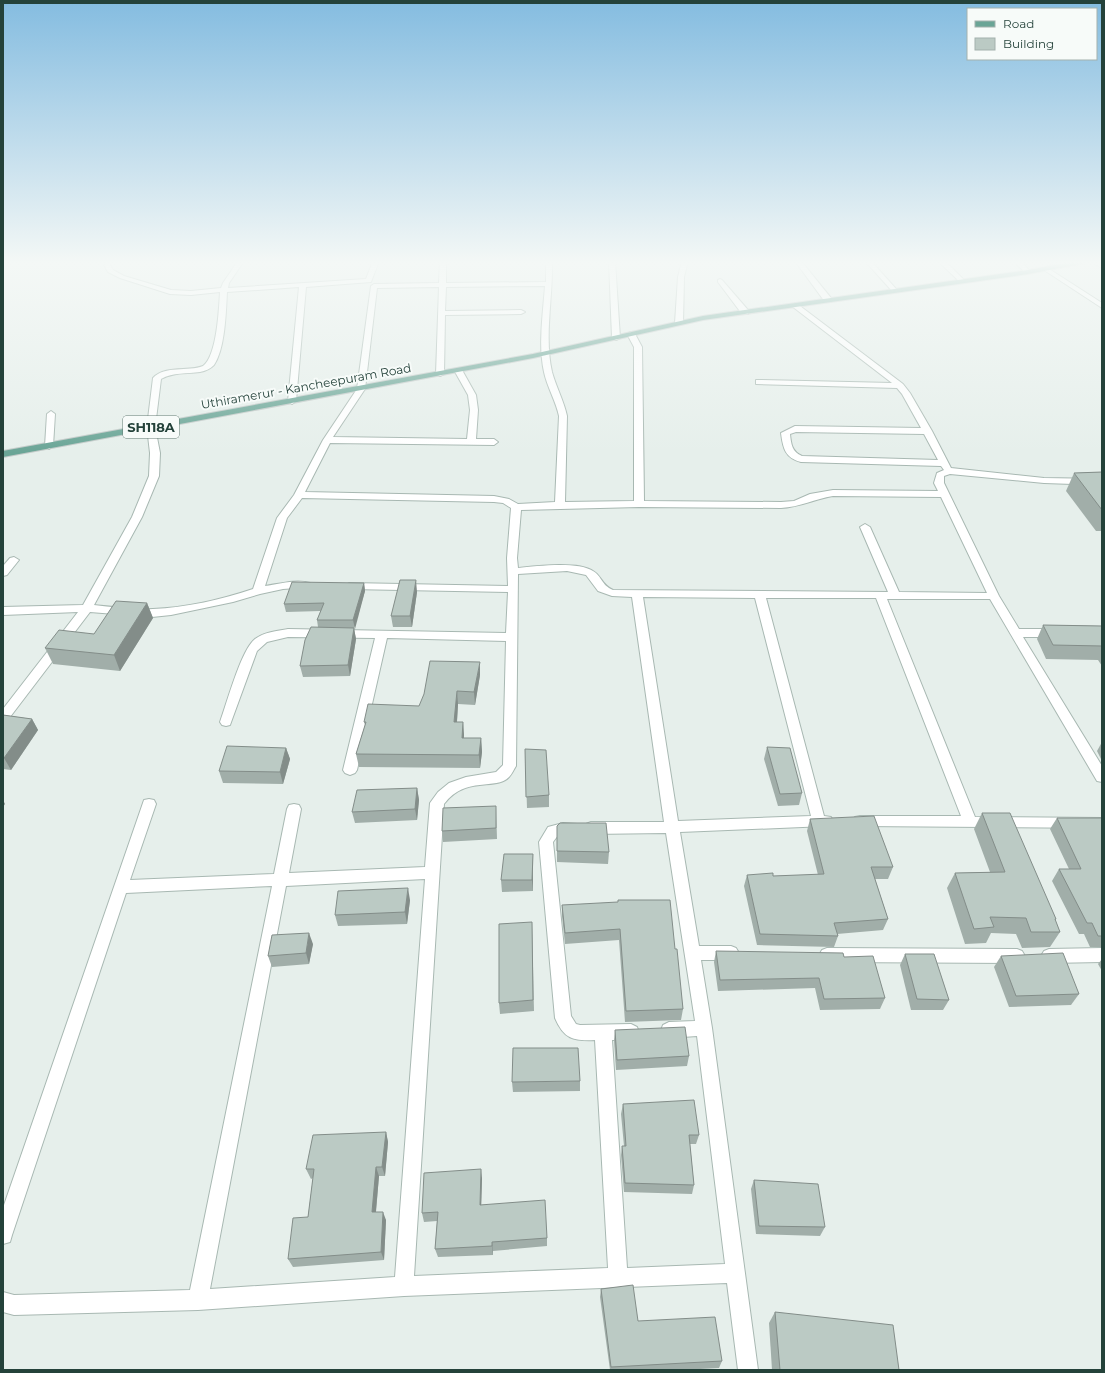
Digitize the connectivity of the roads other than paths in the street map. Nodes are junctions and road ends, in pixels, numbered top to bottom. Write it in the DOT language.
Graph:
graph roads {
  1 [pos="218,325"];
  2 [pos="301,325"];
  3 [pos="367,325"];
  4 [pos="441,325"];
  5 [pos="547,325"];
  6 [pos="615,325"];
  7 [pos="670,325"];
  8 [pos="822,325"];
  9 [pos="631,334"];
  10 [pos="616,338"];
  11 [pos="545,353"];
  12 [pos="458,370"];
  13 [pos="440,374"];
  14 [pos="759,382"];
  15 [pos="900,386"];
  16 [pos="361,389"];
  17 [pos="296,400"];
  18 [pos="52,414"];
  19 [pos="151,427"];
  20 [pos="928,431"];
  21 [pos="327,440"];
  22 [pos="471,442"];
  23 [pos="494,442"];
  24 [pos="49,446"];
  25 [pos="3,454"];
  26 [pos="947,467"];
  27 [pos="1102,482"];
  28 [pos="944,494"];
  29 [pos="299,495"];
  30 [pos="640,504"];
  31 [pos="560,505"];
  32 [pos="516,507"];
  33 [pos="865,527"];
  34 [pos="14,560"];
  35 [pos="513,570"];
  36 [pos="3,573"];
  37 [pos="315,585"];
  38 [pos="339,585"];
  39 [pos="513,589"];
  40 [pos="258,590"];
  41 [pos="637,592"];
  42 [pos="760,595"];
  43 [pos="880,595"];
  44 [pos="895,595"];
  45 [pos="994,596"];
  46 [pos="87,608"];
  47 [pos="3,610"];
  48 [pos="1015,632"];
  49 [pos="1062,633"];
  50 [pos="382,634"];
  51 [pos="511,637"];
  52 [pos="3,718"];
  53 [pos="226,722"];
  54 [pos="350,770"];
  55 [pos="1102,777"];
  56 [pos="149,804"];
  57 [pos="294,809"];
  58 [pos="819,821"];
  59 [pos="970,821"];
  60 [pos="1102,823"];
  61 [pos="672,827"];
  62 [pos="433,873"];
  63 [pos="280,879"];
  64 [pos="121,887"];
  65 [pos="693,953"];
  66 [pos="748,954"];
  67 [pos="811,955"];
  68 [pos="1102,955"];
  69 [pos="704,1028"];
  70 [pos="658,1030"];
  71 [pos="642,1031"];
  72 [pos="603,1033"];
  73 [pos="3,1235"];
  74 [pos="736,1273"];
  75 [pos="618,1278"];
  76 [pos="404,1286"];
  77 [pos="198,1300"];
  78 [pos="3,1302"];
  79 [pos="748,1370"];
  1 -- 19 [label="street"];
  2 -- 17 [label="street"];
  3 -- 16 [label="street"];
  4 -- 13 [label="street"];
  5 -- 11 [label="street"];
  6 -- 10 [label="street"];
  7 -- 9 [label="main road, Uthiramerur - Kancheepuram Road / SH118A"];
  8 -- 15 [label="street"];
  9 -- 10 [label="main road, Uthiramerur - Kancheepuram Road / SH118A"];
  9 -- 30 [label="street"];
  10 -- 11 [label="main road, Uthiramerur - Kancheepuram Road / SH118A"];
  11 -- 12 [label="main road, Uthiramerur - Kancheepuram Road / SH118A"];
  11 -- 31 [label="street"];
  12 -- 13 [label="main road, Uthiramerur - Kancheepuram Road / SH118A"];
  12 -- 22 [label="street"];
  13 -- 16 [label="main road, Uthiramerur - Kancheepuram Road / SH118A"];
  14 -- 15 [label="street"];
  15 -- 20 [label="street"];
  16 -- 17 [label="main road, Uthiramerur - Kancheepuram Road / SH118A"];
  16 -- 21 [label="street"];
  17 -- 19 [label="main road, Uthiramerur - Kancheepuram Road / SH118A"];
  18 -- 24 [label="street"];
  19 -- 24 [label="main road, Uthiramerur - Kancheepuram Road / SH118A"];
  19 -- 46 [label="street"];
  20 -- 26 [label="street"];
  20 -- 26 [label="street"];
  21 -- 22 [label="street"];
  21 -- 29 [label="street"];
  22 -- 23 [label="street"];
  24 -- 25 [label="main road, Uthiramerur - Kancheepuram Road / SH118A"];
  26 -- 27 [label="street"];
  26 -- 28 [label="street"];
  28 -- 30 [label="street"];
  28 -- 45 [label="street"];
  29 -- 32 [label="street"];
  29 -- 40 [label="street"];
  30 -- 31 [label="street"];
  31 -- 32 [label="street"];
  32 -- 35 [label="street"];
  33 -- 44 [label="street"];
  34 -- 36 [label="street"];
  35 -- 39 [label="street"];
  35 -- 41 [label="street"];
  37 -- 40 [label="street"];
  38 -- 39 [label="street"];
  39 -- 51 [label="street"];
  40 -- 46 [label="street"];
  41 -- 42 [label="street"];
  41 -- 61 [label="street"];
  42 -- 43 [label="street"];
  42 -- 58 [label="street"];
  43 -- 44 [label="street"];
  43 -- 59 [label="street"];
  44 -- 45 [label="street"];
  45 -- 48 [label="street"];
  46 -- 47 [label="street"];
  46 -- 52 [label="street"];
  48 -- 49 [label="street"];
  48 -- 55 [label="street"];
  50 -- 51 [label="street"];
  50 -- 53 [label="street"];
  50 -- 54 [label="street"];
  51 -- 62 [label="street"];
  56 -- 64 [label="street"];
  57 -- 63 [label="street"];
  58 -- 59 [label="street"];
  58 -- 61 [label="street"];
  59 -- 60 [label="street"];
  61 -- 65 [label="street"];
  61 -- 72 [label="street"];
  62 -- 63 [label="street"];
  62 -- 76 [label="street"];
  63 -- 64 [label="street"];
  63 -- 77 [label="street"];
  64 -- 73 [label="street"];
  65 -- 66 [label="street"];
  65 -- 69 [label="street"];
  67 -- 68 [label="street"];
  69 -- 70 [label="street"];
  69 -- 74 [label="street"];
  71 -- 72 [label="street"];
  72 -- 75 [label="street"];
  74 -- 75 [label="street"];
  74 -- 79 [label="street"];
  75 -- 76 [label="street"];
  76 -- 77 [label="street"];
  77 -- 78 [label="street"];
}
